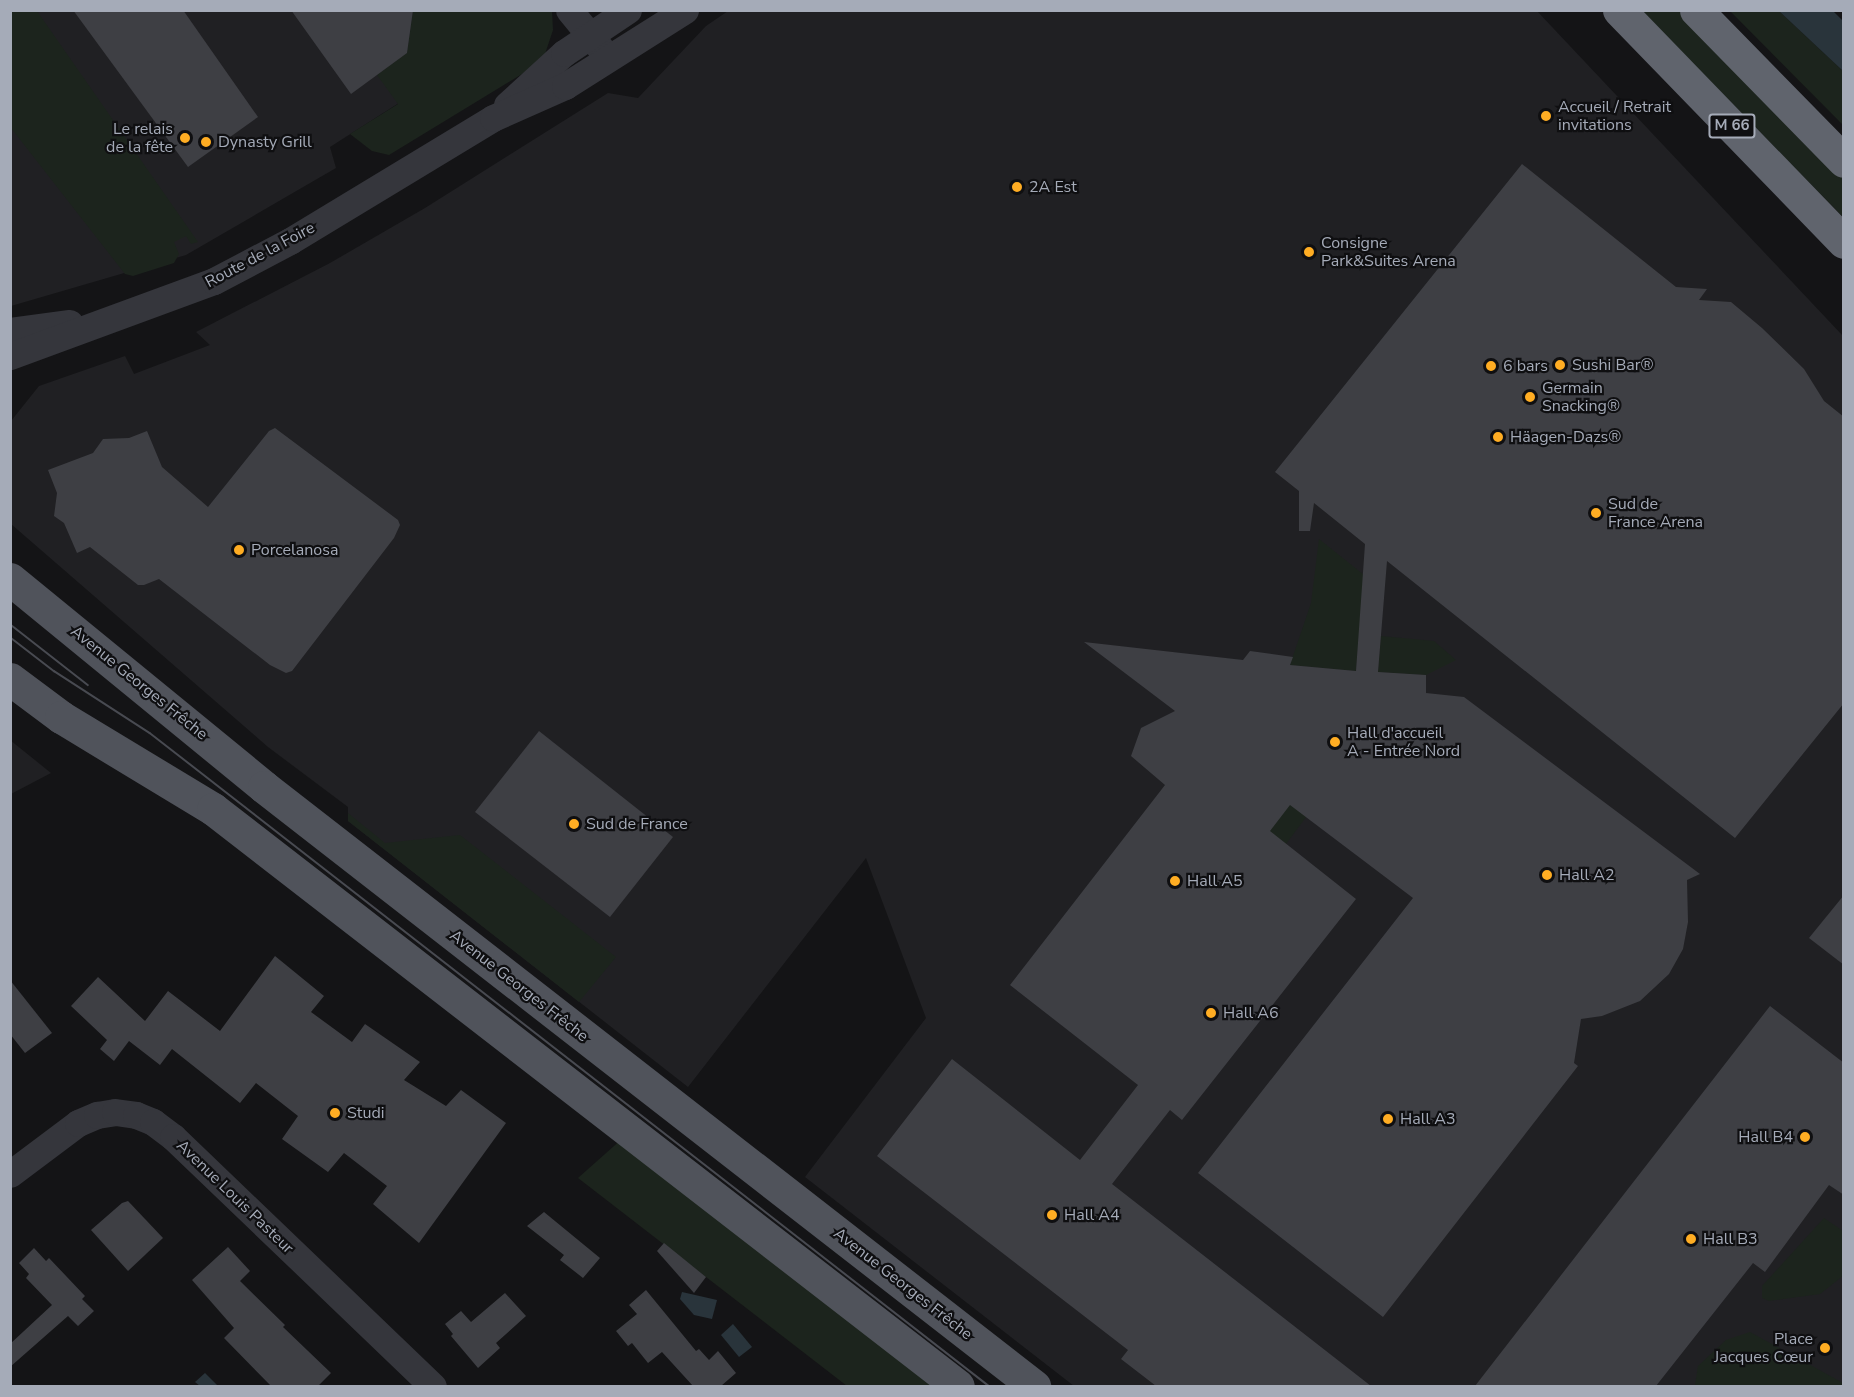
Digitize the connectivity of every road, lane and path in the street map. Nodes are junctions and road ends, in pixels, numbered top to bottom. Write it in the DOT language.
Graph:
graph roads {
  1 [pos="569,10"];
  2 [pos="628,10"];
  3 [pos="685,10"];
  4 [pos="1619,10"];
  5 [pos="1695,10"];
  6 [pos="584,23"];
  7 [pos="611,58"];
  8 [pos="493,118"];
  9 [pos="1844,162"];
  10 [pos="1844,242"];
  11 [pos="127,315"];
  12 [pos="10,332"];
  13 [pos="10,356"];
  14 [pos="10,579"];
  15 [pos="10,679"];
  16 [pos="10,1174"];
  17 [pos="433,1386"];
  18 [pos="958,1386"];
  19 [pos="1034,1386"];
  1 -- 6 [label="street"];
  2 -- 6 [label="street, Route de la Foire"];
  3 -- 7 [label="street, Route de la Foire"];
  4 -- 10 [label="highway, M 66"];
  5 -- 9 [label="highway"];
  6 -- 7 [label="street"];
  6 -- 8 [label="street, Route de la Foire"];
  7 -- 8 [label="street, Route de la Foire"];
  8 -- 11 [label="street, Route de la Foire"];
  11 -- 12 [label="street"];
  11 -- 13 [label="street, Route de la Foire"];
  14 -- 19 [label="main road, Avenue Georges Frêche"];
  15 -- 18 [label="main road"];
  16 -- 17 [label="street, Avenue Louis Pasteur"];
}
